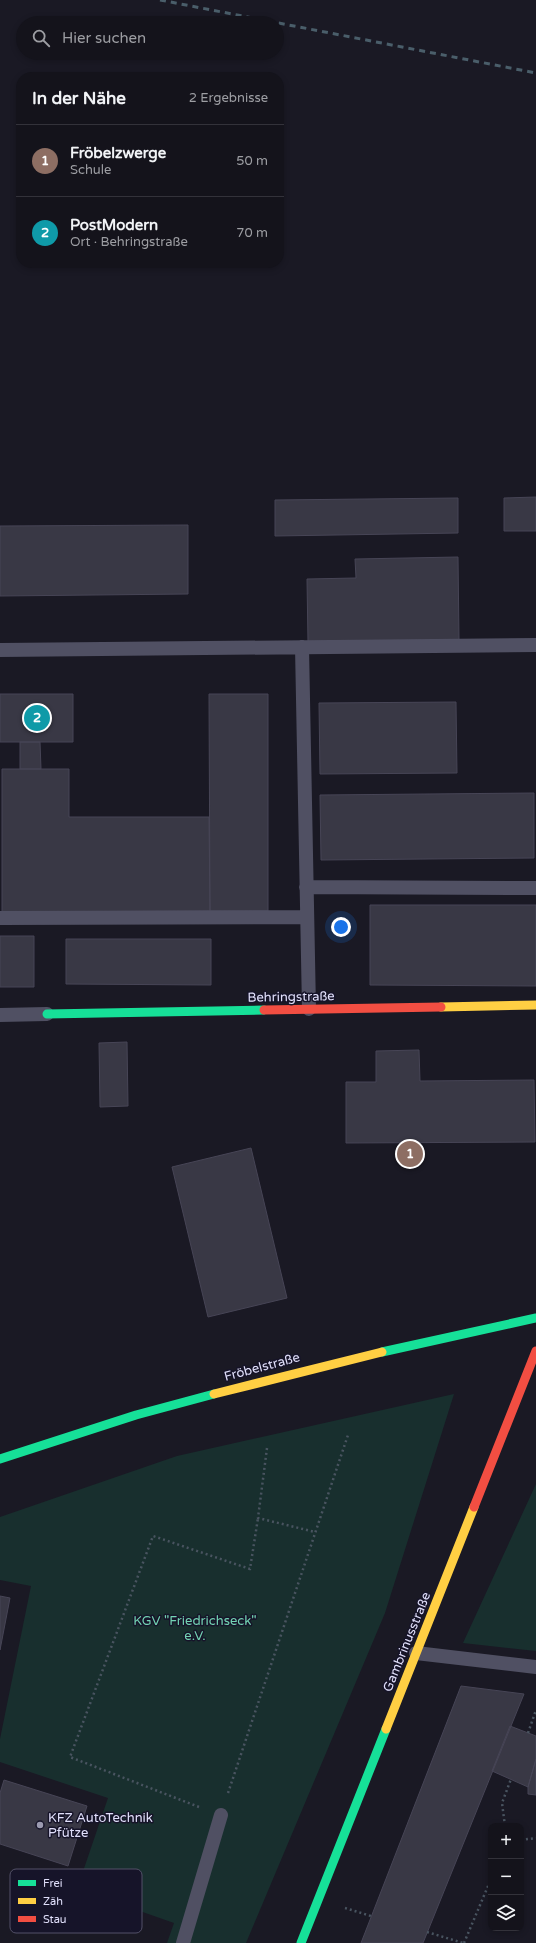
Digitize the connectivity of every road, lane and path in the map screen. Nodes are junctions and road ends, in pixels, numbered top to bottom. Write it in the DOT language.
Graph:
graph roads {
  1 [pos="536,645"];
  2 [pos="302,647"];
  3 [pos="0,650"];
  4 [pos="306,887"];
  5 [pos="536,888"];
  6 [pos="307,917"];
  7 [pos="0,918"];
  8 [pos="536,1004"];
  9 [pos="309,1009"];
  10 [pos="47,1014"];
  11 [pos="0,1015"];
  12 [pos="536,1318"];
  13 [pos="536,1350"];
  14 [pos="348,1435"];
  15 [pos="267,1448"];
  16 [pos="0,1459"];
  17 [pos="258,1518"];
  18 [pos="315,1532"];
  19 [pos="416,1653"];
  20 [pos="536,1667"];
  21 [pos="536,1710"];
  22 [pos="528,1733"];
  23 [pos="511,1779"];
  24 [pos="221,1816"];
  25 [pos="505,1823"];
  26 [pos="536,1838"];
  27 [pos="524,1840"];
  28 [pos="488,1886"];
  29 [pos="427,1932"];
  30 [pos="183,1943"];
  31 [pos="302,1943"];
  32 [pos="464,1943"];
  1 -- 2 [label="lane"];
  2 -- 3 [label="lane"];
  2 -- 4 [label="lane"];
  4 -- 5 [label="lane"];
  4 -- 6 [label="lane"];
  6 -- 7 [label="lane"];
  6 -- 9 [label="lane"];
  8 -- 9 [label="street, Behringstraße"];
  9 -- 10 [label="street, Behringstraße"];
  10 -- 11 [label="lane"];
  12 -- 16 [label="street, Fröbelstraße"];
  13 -- 19 [label="street, Gambrinusstraße"];
  14 -- 18 [label="path"];
  15 -- 17 [label="path"];
  17 -- 18 [label="path"];
  17 -- 24 [label="path"];
  18 -- 24 [label="path"];
  19 -- 20 [label="lane"];
  19 -- 31 [label="street, Gambrinusstraße"];
  21 -- 22 [label="path"];
  23 -- 25 [label="path"];
  24 -- 30 [label="lane"];
  26 -- 27 [label="path"];
  28 -- 32 [label="path"];
  29 -- 32 [label="path"];
}
